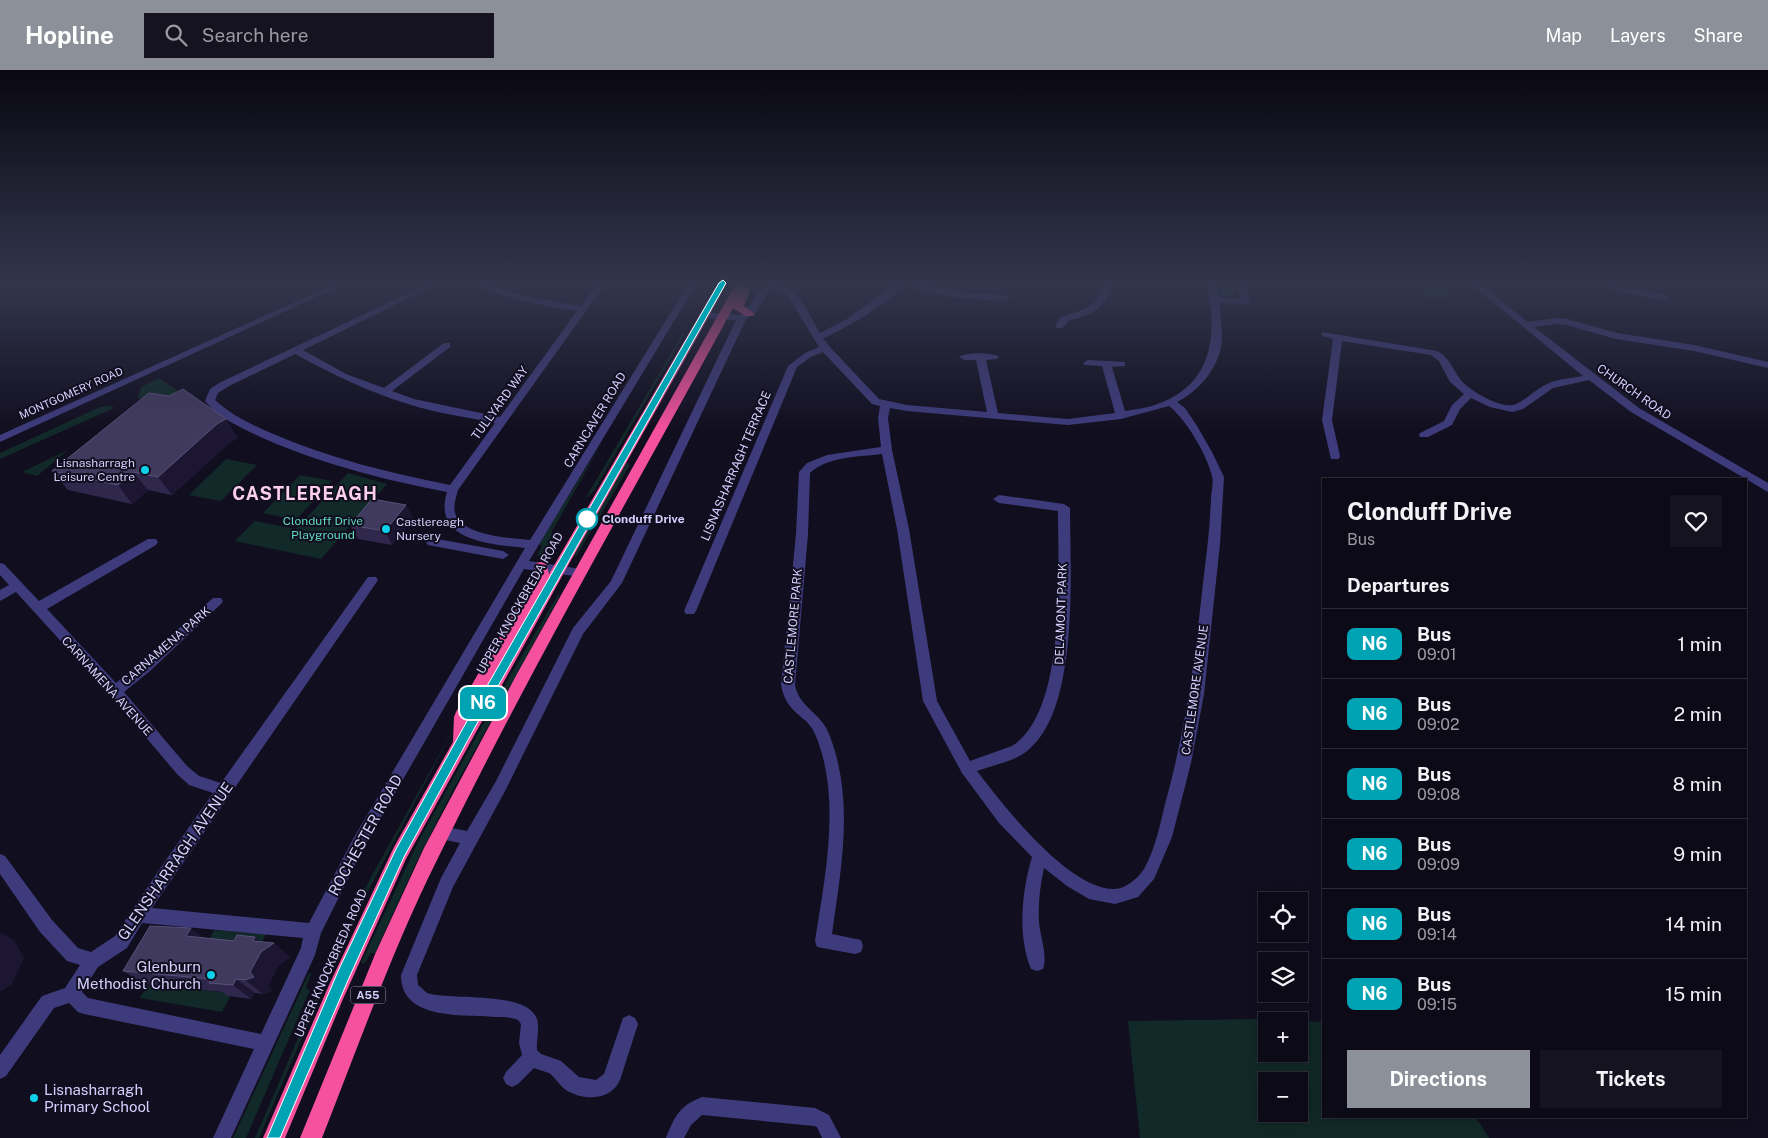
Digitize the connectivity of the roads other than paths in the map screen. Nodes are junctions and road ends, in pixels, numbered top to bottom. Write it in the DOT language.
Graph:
graph roads {
  1 [pos="231,333"];
  2 [pos="331,333"];
  3 [pos="566,333"];
  4 [pos="662,333"];
  5 [pos="693,333"];
  6 [pos="713,333"];
  7 [pos="738,333"];
  8 [pos="815,333"];
  9 [pos="828,333"];
  10 [pos="1217,333"];
  11 [pos="1535,333"];
  12 [pos="1605,333"];
  13 [pos="1325,334"];
  14 [pos="817,337"];
  15 [pos="1338,337"];
  16 [pos="447,345"];
  17 [pos="824,348"];
  18 [pos="295,350"];
  19 [pos="964,357"];
  20 [pos="980,357"];
  21 [pos="994,357"];
  22 [pos="1088,363"];
  23 [pos="1106,364"];
  24 [pos="1122,364"];
  25 [pos="1768,365"];
  26 [pos="1591,377"];
  27 [pos="384,393"];
  28 [pos="1470,394"];
  29 [pos="1171,402"];
  30 [pos="885,404"];
  31 [pos="993,416"];
  32 [pos="1121,416"];
  33 [pos="502,421"];
  34 [pos="1424,435"];
  35 [pos="0,438"];
  36 [pos="887,450"];
  37 [pos="1335,456"];
  38 [pos="1768,488"];
  39 [pos="453,489"];
  40 [pos="999,499"];
  41 [pos="488,538"];
  42 [pos="152,542"];
  43 [pos="432,542"];
  44 [pos="533,545"];
  45 [pos="479,550"];
  46 [pos="502,554"];
  47 [pos="522,564"];
  48 [pos="0,567"];
  49 [pos="550,568"];
  50 [pos="581,573"];
  51 [pos="372,580"];
  52 [pos="18,585"];
  53 [pos="0,596"];
  54 [pos="217,601"];
  55 [pos="38,608"];
  56 [pos="690,611"];
  57 [pos="115,691"];
  58 [pos="967,769"];
  59 [pos="224,790"];
  60 [pos="441,833"];
  61 [pos="470,838"];
  62 [pos="1040,855"];
  63 [pos="1,863"];
  64 [pos="139,915"];
  65 [pos="313,931"];
  66 [pos="855,946"];
  67 [pos="92,961"];
  68 [pos="1037,963"];
  69 [pos="71,994"];
  70 [pos="629,1024"];
  71 [pos="265,1043"];
  72 [pos="532,1057"];
  73 [pos="0,1070"];
  74 [pos="512,1078"];
  75 [pos="222,1138"];
  76 [pos="274,1138"];
  77 [pos="311,1138"];
  78 [pos="675,1138"];
  79 [pos="832,1138"];
  1 -- 35 [label="street, MONTGOMERY ROAD"];
  2 -- 18 [label="street"];
  3 -- 33 [label="street, TULLYARD WAY"];
  4 -- 44 [label="street, CARNCAVER ROAD"];
  5 -- 49 [label="highway, UPPER KNOCKBREDA ROAD / A55"];
  6 -- 50 [label="highway, A55"];
  7 -- 61 [label="street"];
  8 -- 14 [label="street"];
  9 -- 14 [label="street"];
  10 -- 29 [label="street"];
  11 -- 26 [label="street, CHURCH ROAD"];
  12 -- 25 [label="street"];
  13 -- 15 [label="street"];
  14 -- 17 [label="street"];
  15 -- 28 [label="street"];
  15 -- 37 [label="street"];
  16 -- 27 [label="street"];
  17 -- 30 [label="street"];
  17 -- 56 [label="street, LISNASHARRAGH TERRACE"];
  18 -- 27 [label="street"];
  18 -- 39 [label="street"];
  19 -- 20 [label="street"];
  20 -- 21 [label="street"];
  20 -- 31 [label="street"];
  22 -- 23 [label="street"];
  23 -- 24 [label="street"];
  23 -- 32 [label="street"];
  26 -- 28 [label="street"];
  26 -- 38 [label="street, CHURCH ROAD"];
  27 -- 33 [label="street"];
  28 -- 34 [label="street"];
  29 -- 32 [label="street"];
  29 -- 62 [label="street, CASTLEMORE AVENUE"];
  30 -- 31 [label="street"];
  30 -- 36 [label="street, CASTLEMORE AVENUE"];
  31 -- 32 [label="street"];
  33 -- 39 [label="street, TULLYARD WAY"];
  36 -- 58 [label="street, CASTLEMORE AVENUE"];
  36 -- 66 [label="street, CASTLEMORE PARK"];
  39 -- 41 [label="street"];
  40 -- 58 [label="street, DELAMONT PARK"];
  41 -- 44 [label="street"];
  41 -- 45 [label="street"];
  42 -- 55 [label="street"];
  43 -- 45 [label="street"];
  44 -- 47 [label="street, ROCHESTER ROAD"];
  45 -- 46 [label="street"];
  47 -- 49 [label="street"];
  47 -- 65 [label="street, ROCHESTER ROAD"];
  48 -- 52 [label="street, CARNAMENA AVENUE"];
  49 -- 50 [label="street"];
  49 -- 76 [label="highway, UPPER KNOCKBREDA ROAD / A55"];
  50 -- 60 [label="highway, A55"];
  51 -- 59 [label="street, GLENSHARRAGH AVENUE"];
  52 -- 53 [label="street"];
  52 -- 55 [label="street, CARNAMENA AVENUE"];
  54 -- 57 [label="street, CARNAMENA PARK"];
  55 -- 57 [label="street, CARNAMENA AVENUE"];
  57 -- 59 [label="street, CARNAMENA AVENUE"];
  58 -- 62 [label="street, CASTLEMORE AVENUE"];
  59 -- 64 [label="street, GLENSHARRAGH AVENUE"];
  60 -- 61 [label="street"];
  60 -- 77 [label="highway, A55"];
  61 -- 72 [label="street"];
  62 -- 68 [label="street"];
  63 -- 67 [label="street"];
  64 -- 65 [label="street"];
  64 -- 67 [label="street, GLENSHARRAGH AVENUE"];
  65 -- 71 [label="street, ROCHESTER ROAD"];
  67 -- 69 [label="street, GLENSHARRAGH AVENUE"];
  69 -- 71 [label="street"];
  69 -- 73 [label="street"];
  70 -- 72 [label="street"];
  71 -- 75 [label="street, ROCHESTER ROAD"];
  72 -- 74 [label="street"];
  78 -- 79 [label="street"];
}
